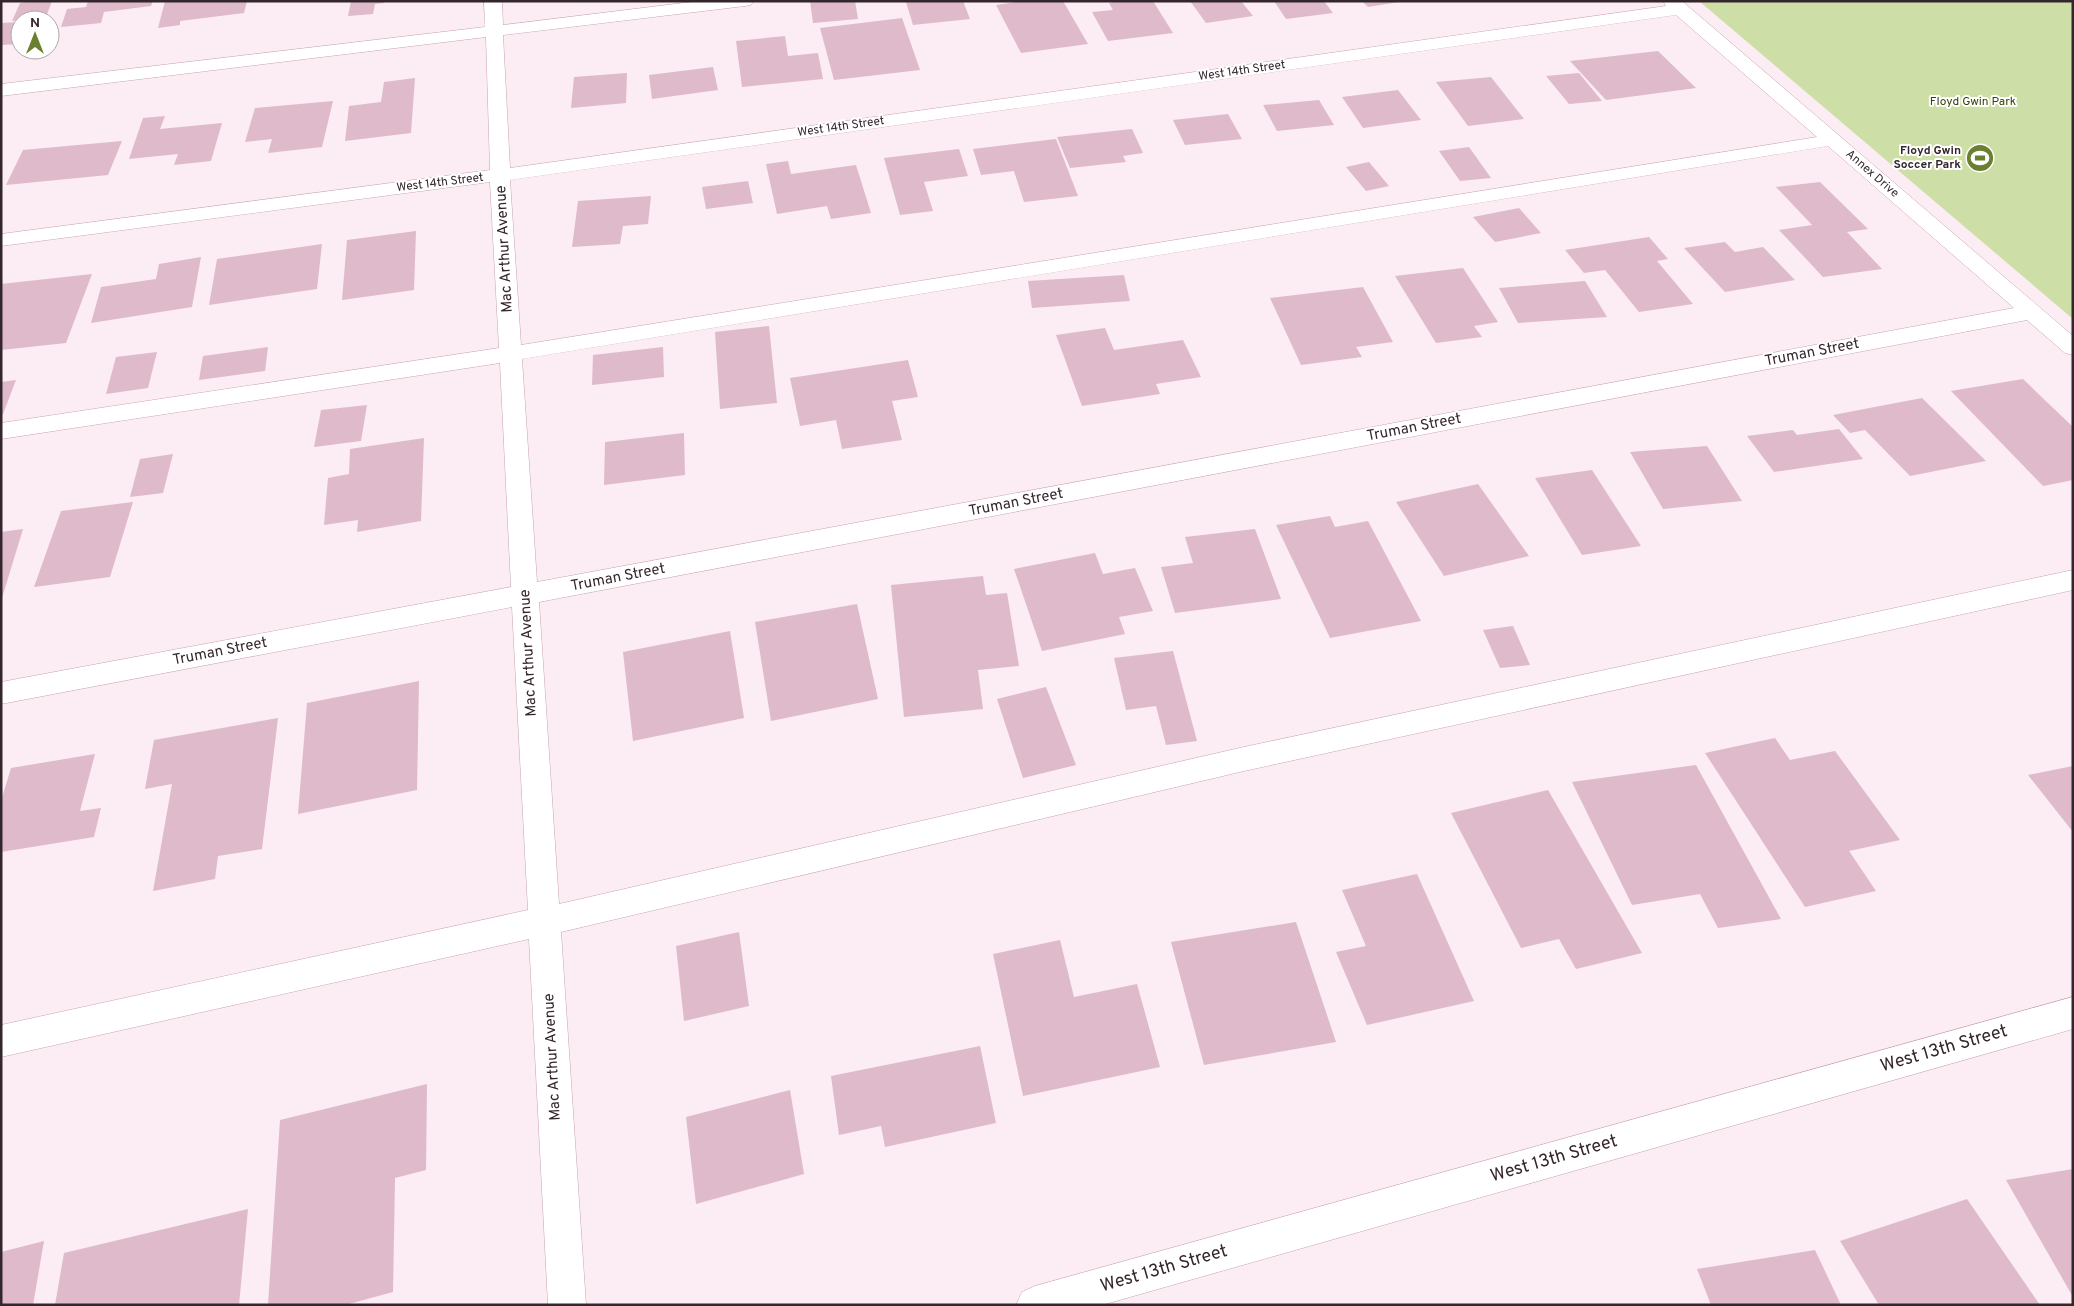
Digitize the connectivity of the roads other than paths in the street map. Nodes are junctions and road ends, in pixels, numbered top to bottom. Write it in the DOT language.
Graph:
graph roads {
  1 [pos="493,1"];
  2 [pos="745,1"];
  3 [pos="1675,5"];
  4 [pos="494,32"];
  5 [pos="1,90"];
  6 [pos="1832,140"];
  7 [pos="500,175"];
  8 [pos="1,240"];
  9 [pos="2031,312"];
  10 [pos="2073,348"];
  11 [pos="511,354"];
  12 [pos="1,431"];
  13 [pos="2073,580"];
  14 [pos="525,596"];
  15 [pos="1,693"];
  16 [pos="545,921"];
  17 [pos="2073,1013"];
  18 [pos="1,1041"];
  19 [pos="567,1305"];
  20 [pos="1035,1305"];
  1 -- 4 [label="street, Mac Arthur Avenue"];
  2 -- 4 [label="street"];
  3 -- 6 [label="street, Annex Drive"];
  3 -- 7 [label="street, West 14th Street"];
  4 -- 5 [label="street"];
  4 -- 7 [label="street, Mac Arthur Avenue"];
  6 -- 9 [label="street, Annex Drive"];
  6 -- 11 [label="street"];
  7 -- 8 [label="street, West 14th Street"];
  7 -- 11 [label="street, Mac Arthur Avenue"];
  9 -- 10 [label="street, Annex Drive"];
  9 -- 14 [label="street, Truman Street"];
  11 -- 12 [label="street"];
  11 -- 14 [label="street, Mac Arthur Avenue"];
  13 -- 16 [label="street"];
  14 -- 15 [label="street, Truman Street"];
  14 -- 16 [label="street, Mac Arthur Avenue"];
  16 -- 18 [label="street"];
  16 -- 19 [label="street, Mac Arthur Avenue"];
  17 -- 20 [label="street, West 13th Street"];
}
